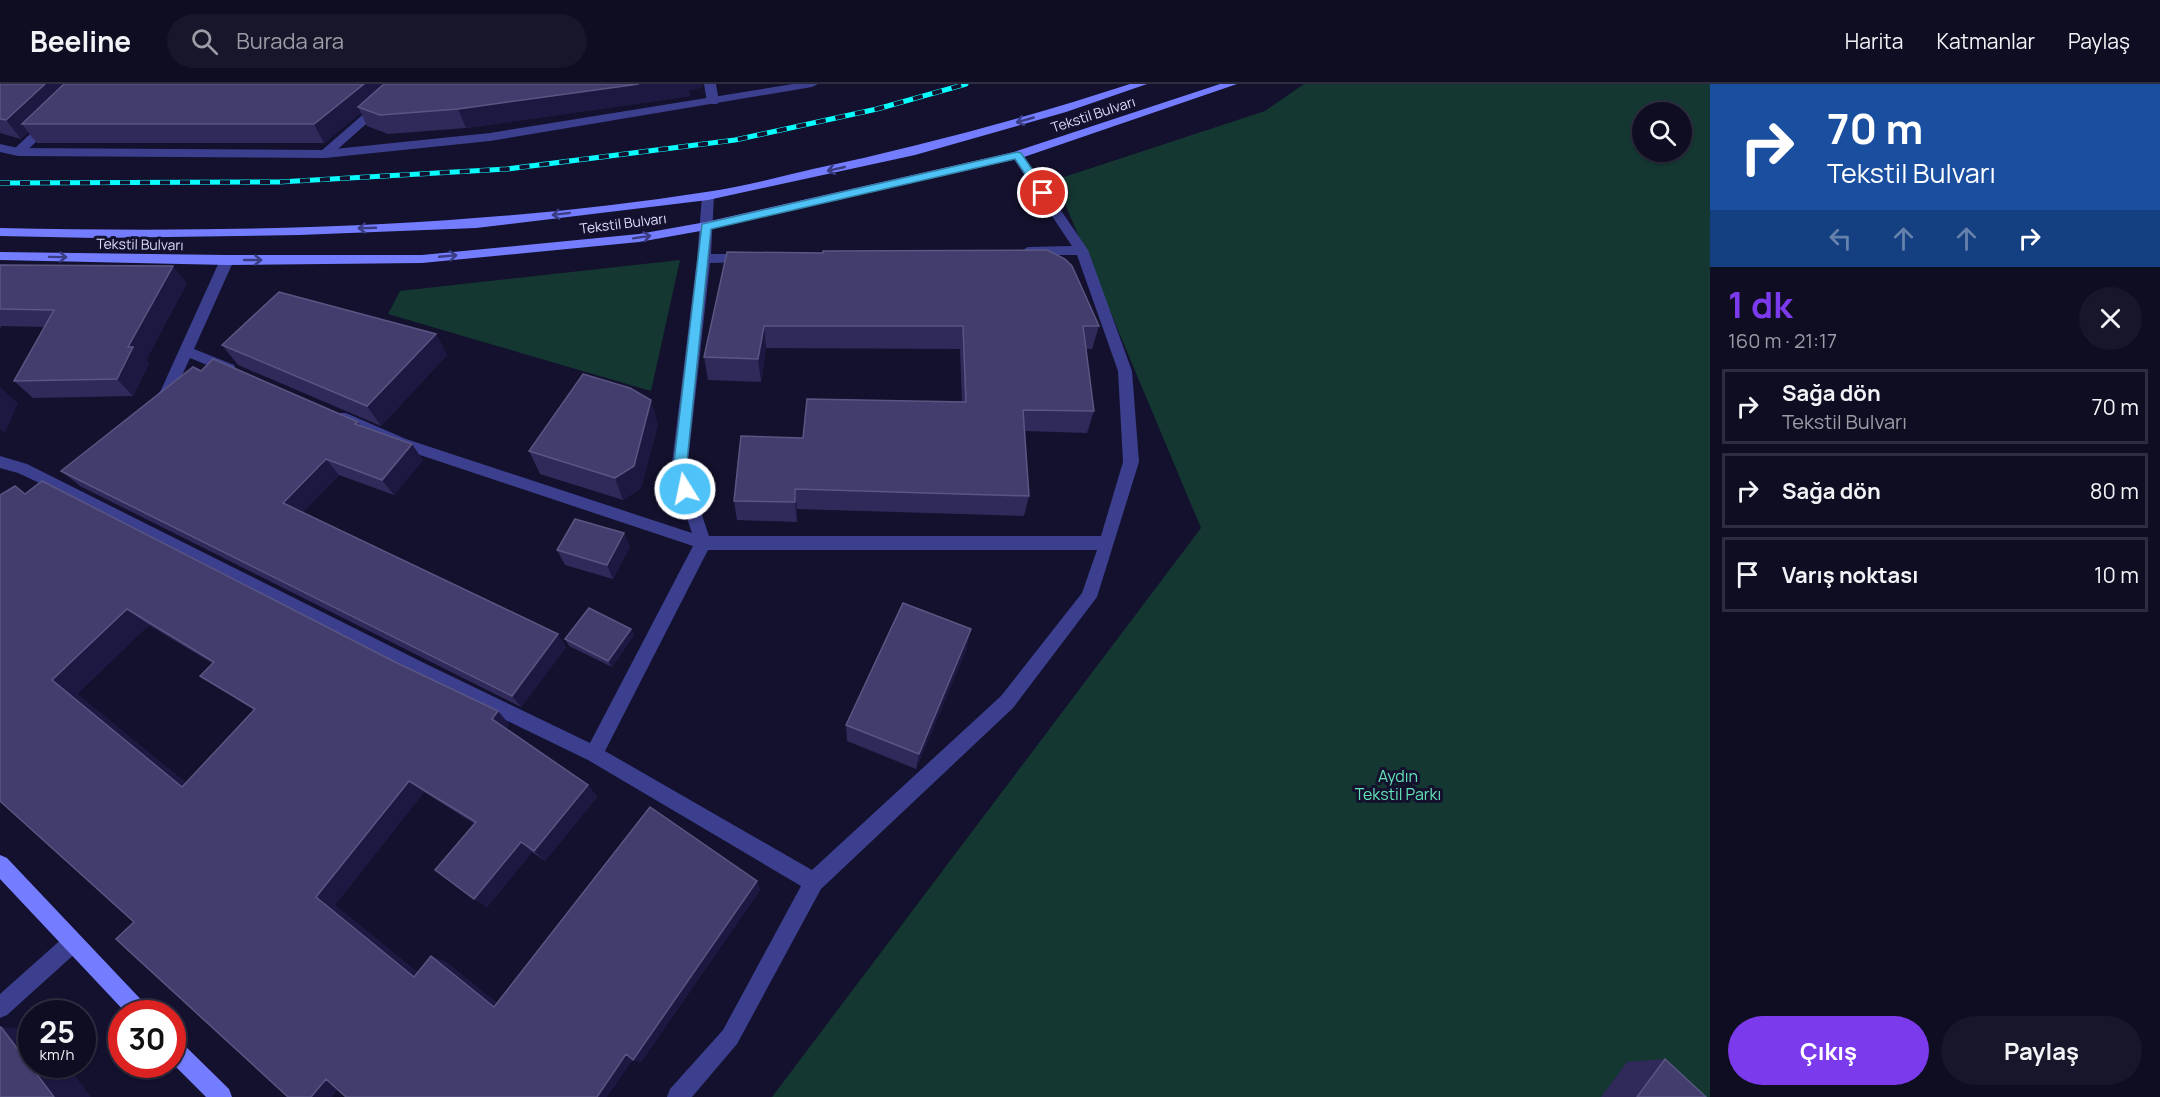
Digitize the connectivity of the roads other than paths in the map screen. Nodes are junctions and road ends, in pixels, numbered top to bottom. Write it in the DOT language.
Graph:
graph roads {
  1 [pos="405,84"];
  2 [pos="710,84"];
  3 [pos="812,84"];
  4 [pos="1141,84"];
  5 [pos="1231,84"];
  6 [pos="713,102"];
  7 [pos="57,114"];
  8 [pos="0,148"];
  9 [pos="18,152"];
  10 [pos="325,154"];
  11 [pos="1017,155"];
  12 [pos="708,196"];
  13 [pos="706,226"];
  14 [pos="0,232"];
  15 [pos="1082,250"];
  16 [pos="1011,252"];
  17 [pos="0,256"];
  18 [pos="763,258"];
  19 [pos="704,259"];
  20 [pos="226,260"];
  21 [pos="186,351"];
  22 [pos="240,374"];
  23 [pos="152,407"];
  24 [pos="326,411"];
  25 [pos="0,462"];
  26 [pos="58,479"];
  27 [pos="36,495"];
  28 [pos="703,543"];
  29 [pos="1107,543"];
  30 [pos="594,754"];
  31 [pos="0,865"];
  32 [pos="814,882"];
  33 [pos="72,943"];
  34 [pos="127,1000"];
  35 [pos="0,1008"];
  36 [pos="186,1061"];
  37 [pos="221,1097"];
  38 [pos="678,1097"];
  1 -- 10 [label="street"];
  2 -- 6 [label="street"];
  3 -- 6 [label="street"];
  4 -- 12 [label="main road, Tekstil Bulvarı, one-way"];
  5 -- 11 [label="main road, Tekstil Bulvarı"];
  6 -- 10 [label="street"];
  7 -- 9 [label="street"];
  8 -- 9 [label="street"];
  9 -- 10 [label="street"];
  11 -- 13 [label="main road, Tekstil Bulvarı"];
  11 -- 15 [label="street"];
  12 -- 13 [label="street"];
  12 -- 14 [label="main road, Tekstil Bulvarı, one-way"];
  13 -- 19 [label="street"];
  20 -- 13 [label="main road, Tekstil Bulvarı, one-way"];
  15 -- 16 [label="street"];
  15 -- 29 [label="street"];
  17 -- 20 [label="main road, Tekstil Bulvarı, one-way"];
  18 -- 19 [label="street"];
  19 -- 28 [label="street"];
  20 -- 21 [label="street"];
  21 -- 22 [label="street"];
  21 -- 23 [label="street"];
  24 -- 28 [label="street"];
  25 -- 26 [label="street"];
  26 -- 27 [label="street"];
  26 -- 30 [label="street"];
  28 -- 29 [label="street"];
  28 -- 30 [label="street"];
  29 -- 32 [label="street"];
  30 -- 32 [label="street"];
  31 -- 33 [label="main road"];
  32 -- 38 [label="street"];
  33 -- 34 [label="main road"];
  33 -- 35 [label="street"];
  36 -- 37 [label="main road"];
}
